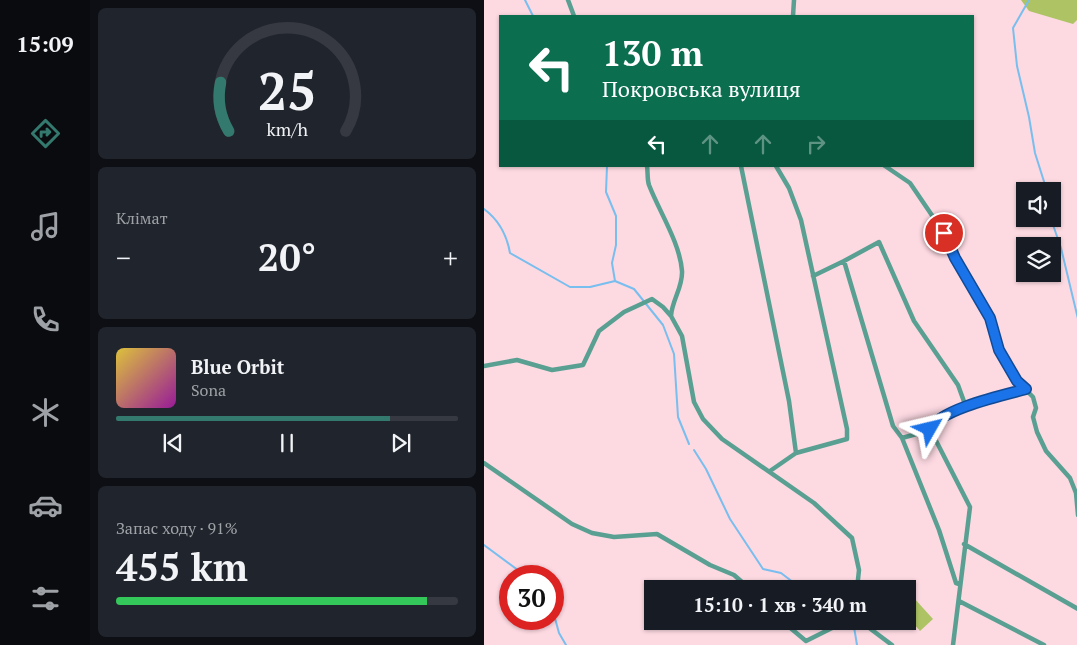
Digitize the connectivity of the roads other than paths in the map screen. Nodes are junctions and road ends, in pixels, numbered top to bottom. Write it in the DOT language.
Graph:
graph roads {
  1 [pos="568,0"];
  2 [pos="794,0"];
  3 [pos="574,15"];
  4 [pos="793,15"];
  5 [pos="647,167"];
  6 [pos="742,167"];
  7 [pos="777,167"];
  8 [pos="886,167"];
  9 [pos="844,261"];
  10 [pos="813,276"];
  11 [pos="671,316"];
  12 [pos="484,366"];
  13 [pos="1026,389"];
  14 [pos="966,407"];
  15 [pos="930,429"];
  16 [pos="902,438"];
  17 [pos="796,453"];
  18 [pos="484,463"];
  19 [pos="770,470"];
  20 [pos="1077,515"];
  21 [pos="964,544"];
  22 [pos="740,580"];
  23 [pos="858,580"];
  24 [pos="959,584"];
  25 [pos="959,601"];
  26 [pos="1077,609"];
  27 [pos="792,630"];
  28 [pos="830,630"];
  29 [pos="872,630"];
  30 [pos="806,643"];
  31 [pos="892,645"];
  32 [pos="953,645"];
  33 [pos="1044,645"];
  1 -- 3 [label="street"];
  2 -- 4 [label="street"];
  5 -- 11 [label="street"];
  6 -- 17 [label="street"];
  7 -- 10 [label="street"];
  8 -- 13 [label="street"];
  9 -- 10 [label="street"];
  9 -- 14 [label="street"];
  9 -- 16 [label="street"];
  10 -- 17 [label="street"];
  11 -- 12 [label="street"];
  11 -- 19 [label="street"];
  13 -- 14 [label="street"];
  13 -- 20 [label="street"];
  14 -- 15 [label="street"];
  15 -- 16 [label="street"];
  15 -- 21 [label="street"];
  16 -- 24 [label="street"];
  17 -- 19 [label="street"];
  18 -- 22 [label="street"];
  19 -- 23 [label="street"];
  21 -- 24 [label="street"];
  21 -- 26 [label="street"];
  24 -- 25 [label="street"];
  25 -- 32 [label="street"];
  25 -- 33 [label="street"];
  27 -- 30 [label="street"];
  28 -- 30 [label="street"];
  29 -- 31 [label="street"];
}
